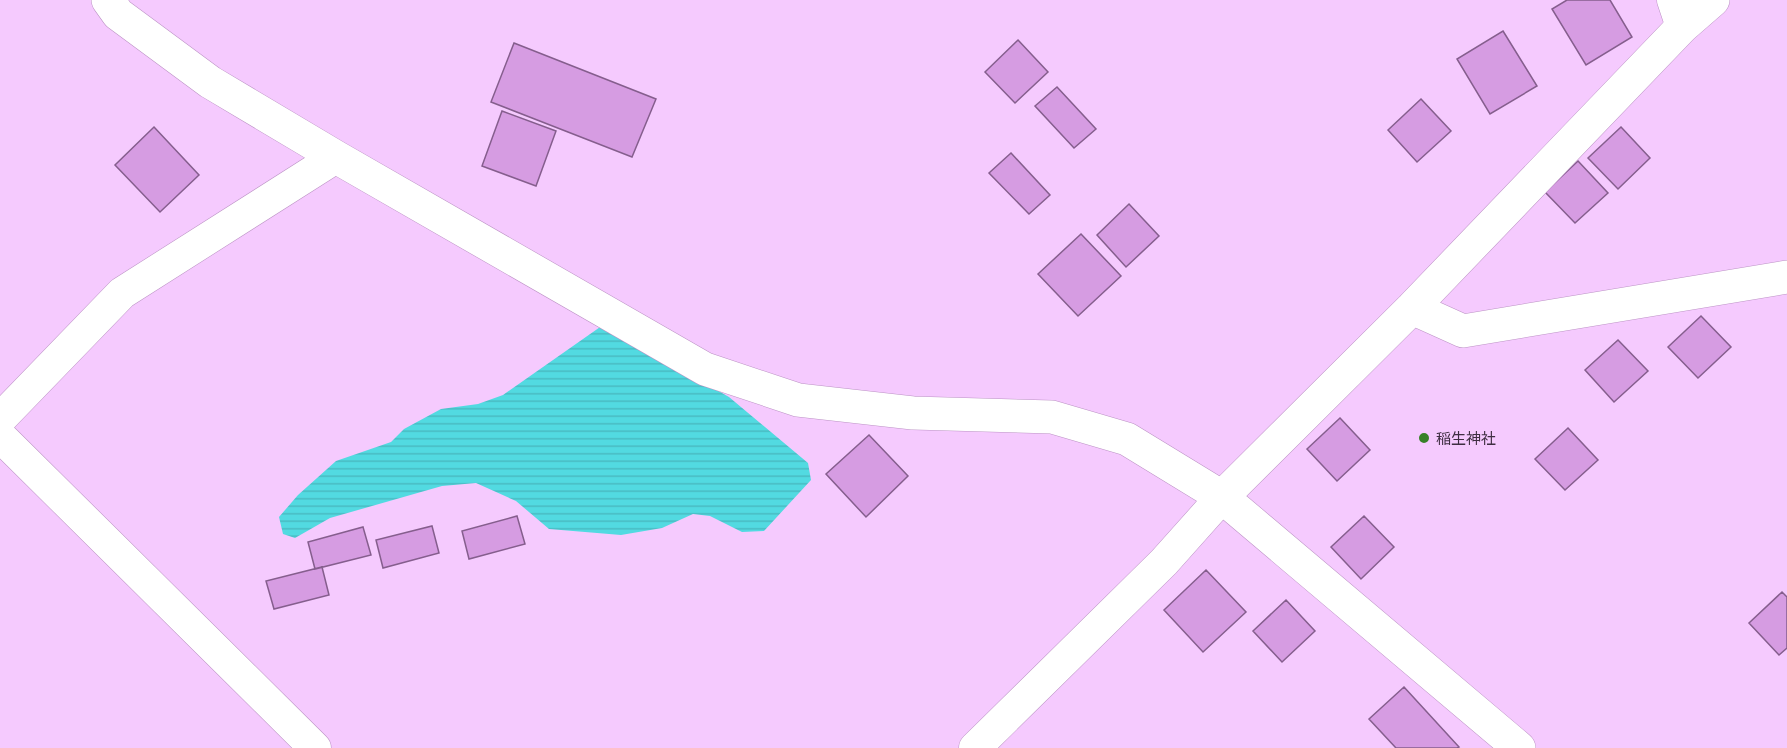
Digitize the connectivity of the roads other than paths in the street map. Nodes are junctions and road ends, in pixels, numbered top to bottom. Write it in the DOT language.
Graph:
graph roads {
  1 [pos="108,0"];
  2 [pos="1713,0"];
  3 [pos="1678,14"];
  4 [pos="336,157"];
  5 [pos="1787,276"];
  6 [pos="1412,308"];
  7 [pos="0,419"];
  8 [pos="0,436"];
  9 [pos="1222,497"];
  10 [pos="315,748"];
  11 [pos="975,748"];
  12 [pos="1519,748"];
  1 -- 4 [label="street"];
  2 -- 3 [label="street"];
  3 -- 6 [label="street"];
  4 -- 7 [label="street"];
  4 -- 9 [label="street"];
  5 -- 6 [label="street"];
  6 -- 9 [label="street"];
  8 -- 10 [label="street"];
  9 -- 11 [label="street"];
  9 -- 12 [label="street"];
}
